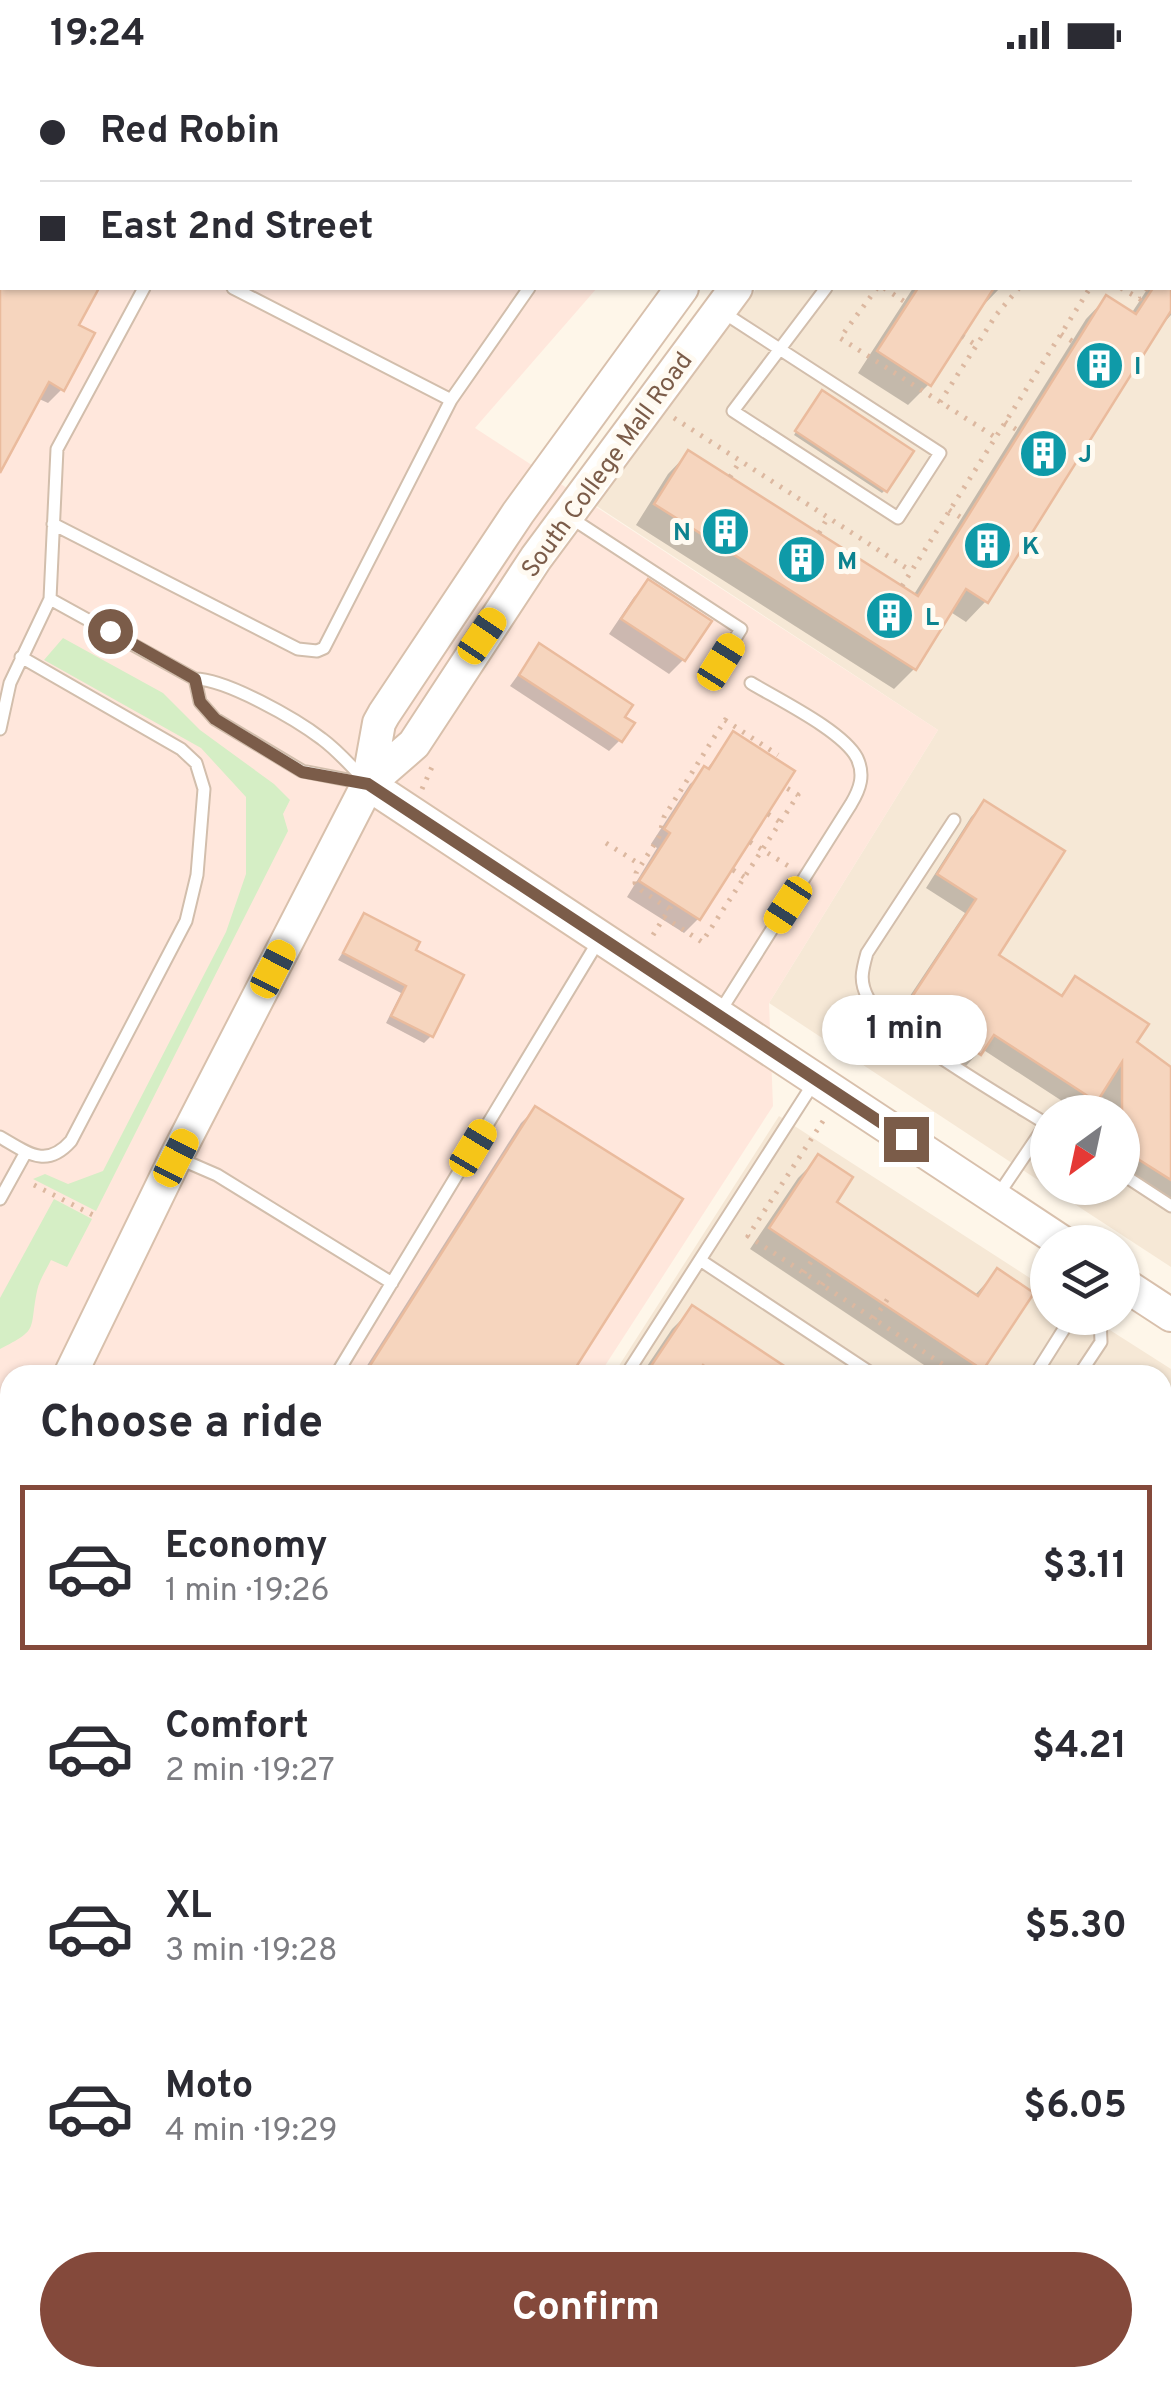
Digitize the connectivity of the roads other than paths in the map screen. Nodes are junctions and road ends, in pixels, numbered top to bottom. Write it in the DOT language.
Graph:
graph roads {
  1 [pos="143,290"];
  2 [pos="237,290"];
  3 [pos="527,290"];
  4 [pos="681,290"];
  5 [pos="824,290"];
  6 [pos="728,299"];
  7 [pos="780,349"];
  8 [pos="451,400"];
  9 [pos="542,481"];
  10 [pos="567,516"];
  11 [pos="53,524"];
  12 [pos="472,581"];
  13 [pos="50,598"];
  14 [pos="504,603"];
  15 [pos="436,635"];
  16 [pos="21,658"];
  17 [pos="461,668"];
  18 [pos="712,676"];
  19 [pos="195,679"];
  20 [pos="752,682"];
  21 [pos="0,729"];
  22 [pos="368,784"];
  23 [pos="954,820"];
  24 [pos="601,936"];
  25 [pos="718,1014"];
  26 [pos="816,1079"];
  27 [pos="1030,1114"];
  28 [pos="0,1137"];
  29 [pos="1030,1149"];
  30 [pos="26,1152"];
  31 [pos="176,1158"];
  32 [pos="1140,1186"];
  33 [pos="996,1198"];
  34 [pos="0,1199"];
  35 [pos="1171,1206"];
  36 [pos="1036,1225"];
  37 [pos="700,1260"];
  38 [pos="392,1282"];
  39 [pos="1140,1295"];
  40 [pos="1171,1315"];
  41 [pos="1060,1335"];
  42 [pos="1101,1335"];
  43 [pos="75,1365"];
  44 [pos="342,1365"];
  45 [pos="632,1365"];
  46 [pos="859,1365"];
  47 [pos="1041,1365"];
  48 [pos="1086,1365"];
  1 -- 11 [label="lane"];
  2 -- 8 [label="lane"];
  3 -- 8 [label="lane"];
  4 -- 9 [label="main road, South College Mall Road"];
  5 -- 7 [label="lane"];
  6 -- 7 [label="lane"];
  6 -- 10 [label="main road, South College Mall Road"];
  7 -- 7 [label="lane"];
  8 -- 11 [label="lane"];
  9 -- 10 [label="main road"];
  9 -- 12 [label="main road, South College Mall Road"];
  10 -- 14 [label="main road, South College Mall Road"];
  10 -- 18 [label="lane"];
  11 -- 13 [label="lane"];
  12 -- 14 [label="main road"];
  12 -- 15 [label="main road, South College Mall Road"];
  13 -- 16 [label="lane"];
  13 -- 19 [label="lane"];
  14 -- 17 [label="main road, South College Mall Road"];
  15 -- 17 [label="main road"];
  15 -- 22 [label="main road, South College Mall Road"];
  16 -- 21 [label="lane"];
  16 -- 30 [label="lane"];
  17 -- 22 [label="main road, South College Mall Road"];
  19 -- 22 [label="lane"];
  19 -- 22 [label="lane"];
  20 -- 25 [label="lane"];
  22 -- 24 [label="main road"];
  22 -- 31 [label="main road, South College Mall Road"];
  23 -- 27 [label="lane"];
  24 -- 25 [label="main road"];
  24 -- 38 [label="lane"];
  25 -- 26 [label="main road"];
  26 -- 33 [label="main road"];
  26 -- 37 [label="lane"];
  28 -- 30 [label="lane"];
  29 -- 33 [label="lane"];
  30 -- 34 [label="lane"];
  31 -- 38 [label="lane"];
  31 -- 43 [label="main road, South College Mall Road"];
  32 -- 35 [label="lane"];
  33 -- 36 [label="main road"];
  37 -- 45 [label="lane"];
  37 -- 46 [label="lane"];
  38 -- 44 [label="lane"];
  39 -- 40 [label="main road"];
  41 -- 47 [label="lane"];
  42 -- 48 [label="lane"];
}
